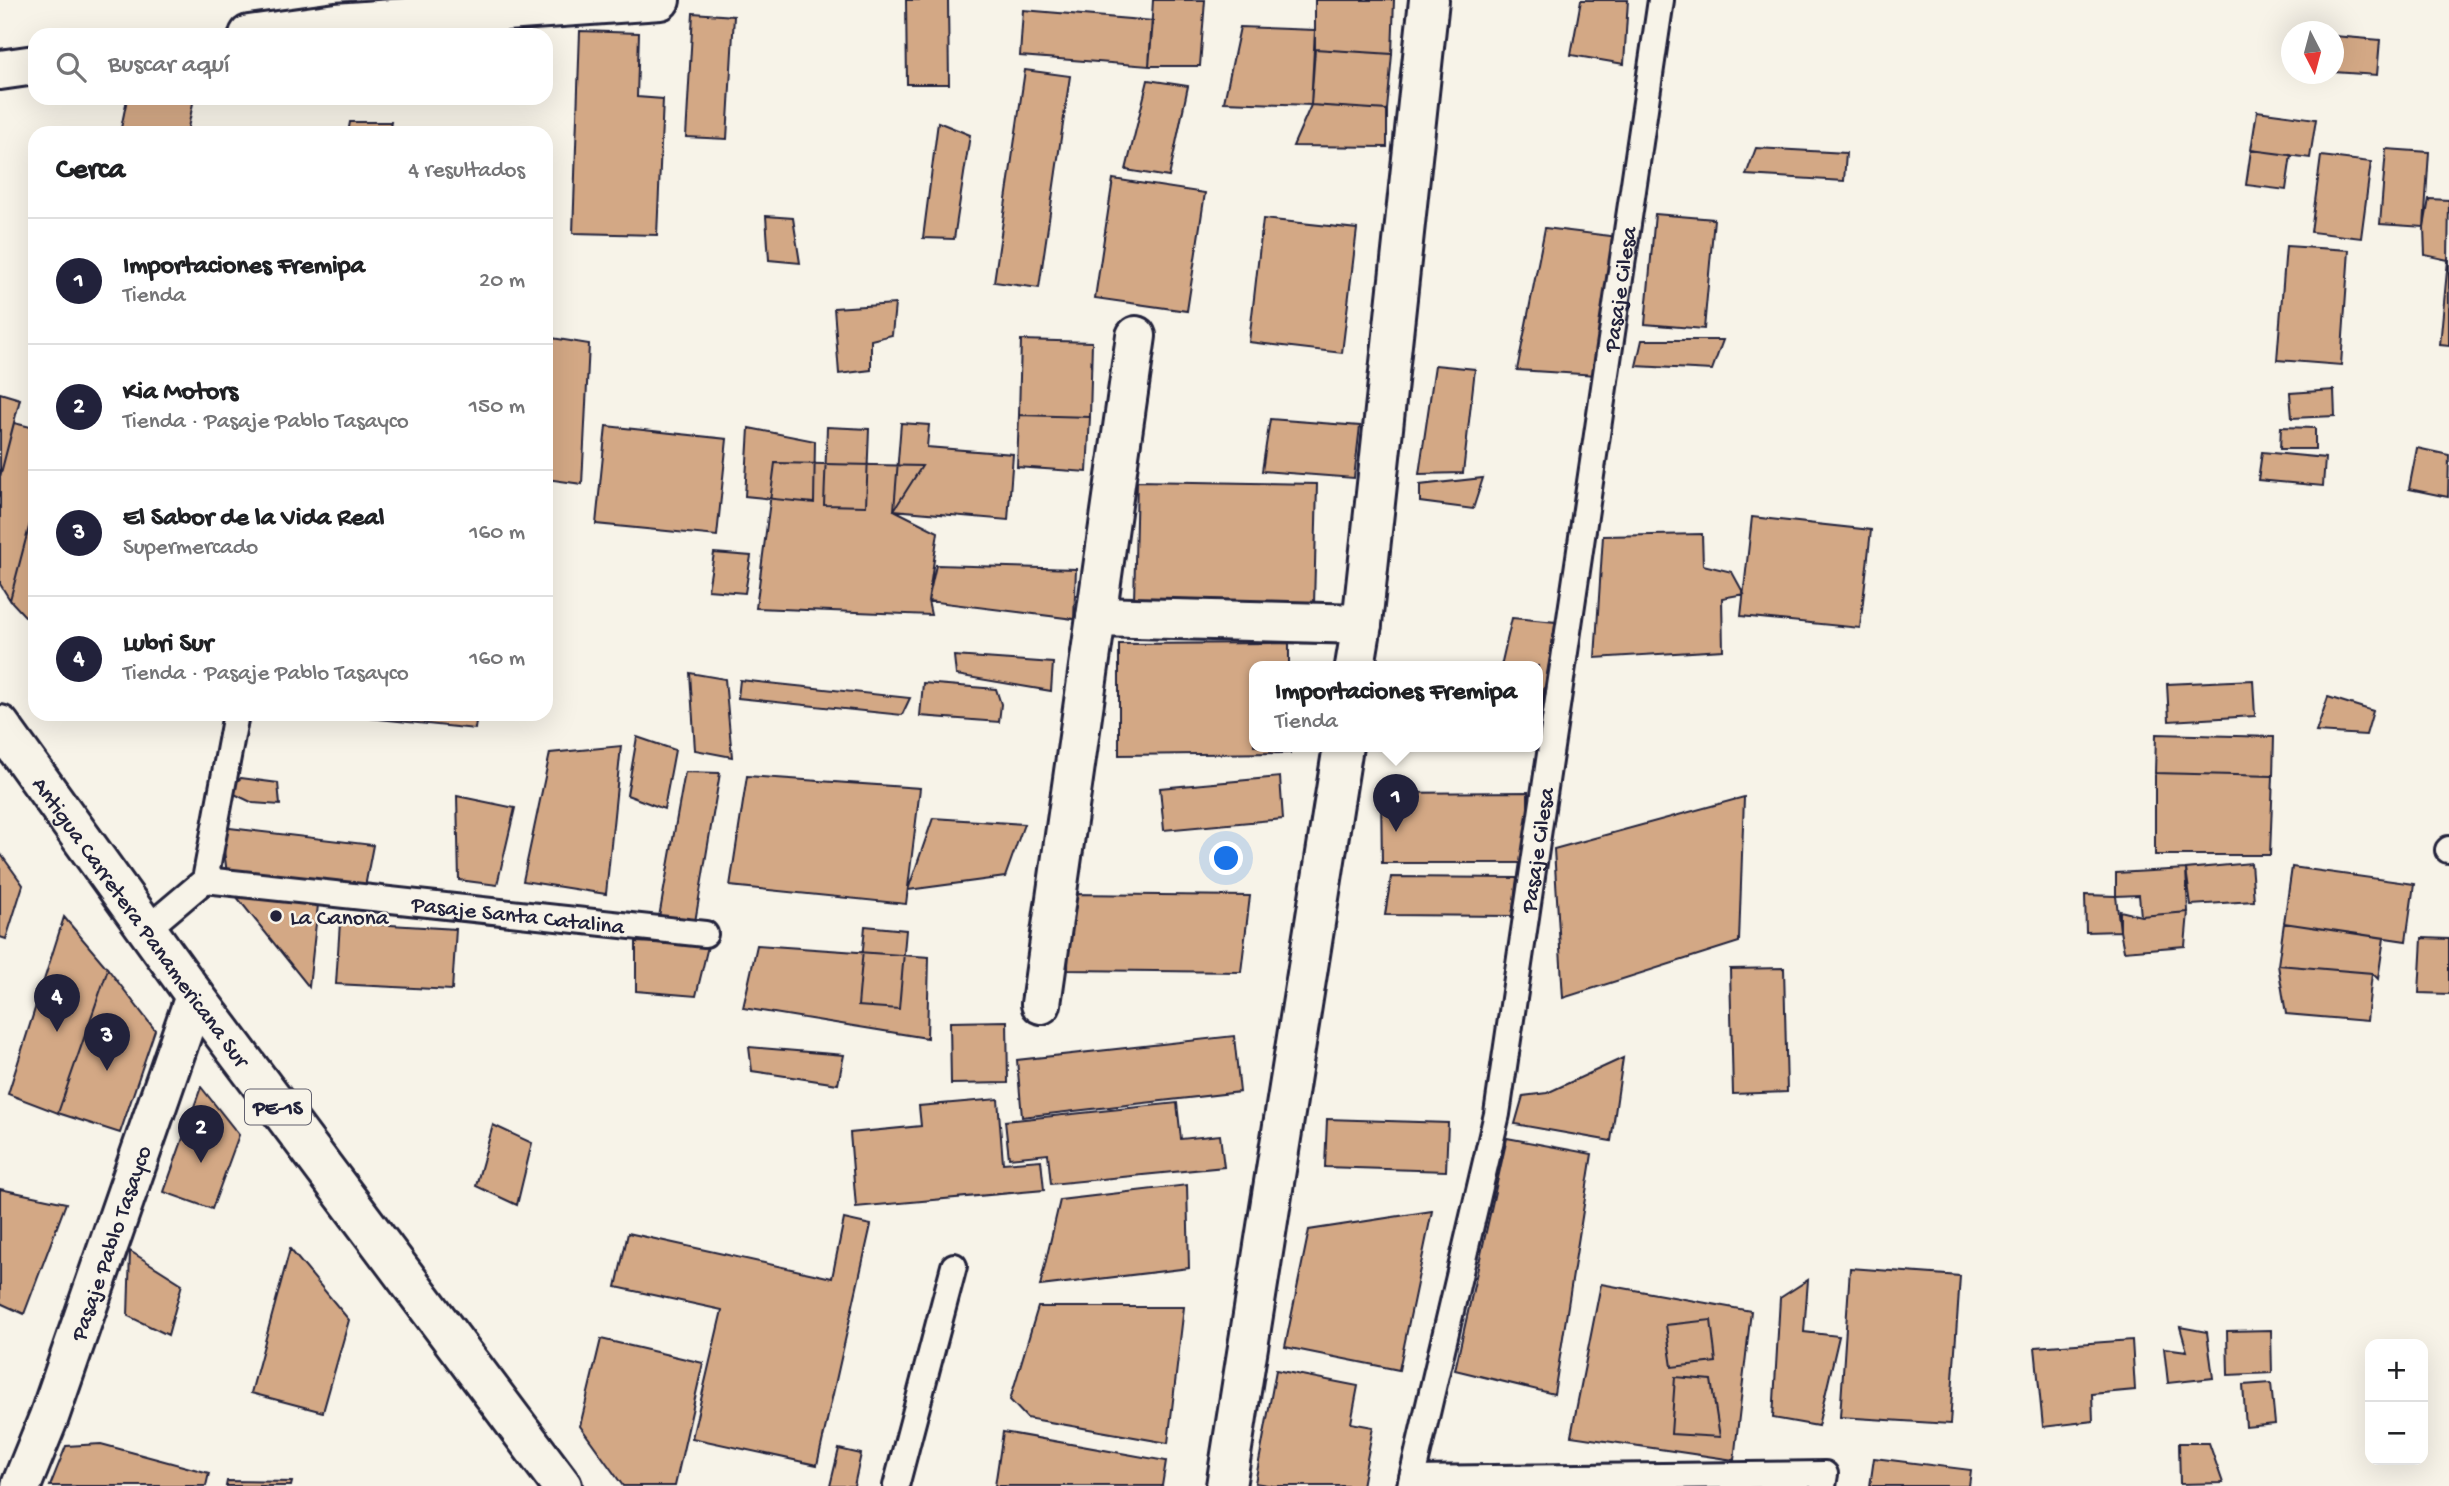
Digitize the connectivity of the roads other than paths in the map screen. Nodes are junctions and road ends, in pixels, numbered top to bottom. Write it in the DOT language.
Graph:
graph roads {
  1 [pos="654,0"];
  2 [pos="660,0"];
  3 [pos="1429,0"];
  4 [pos="1661,0"];
  5 [pos="594,2"];
  6 [pos="300,28"];
  7 [pos="28,66"];
  8 [pos="0,69"];
  9 [pos="1136,336"];
  10 [pos="1096,617"];
  11 [pos="1362,624"];
  12 [pos="1356,661"];
  13 [pos="235,721"];
  14 [pos="0,725"];
  15 [pos="1342,752"];
  16 [pos="205,880"];
  17 [pos="147,929"];
  18 [pos="705,934"];
  19 [pos="195,996"];
  20 [pos="1041,1004"];
  21 [pos="954,1266"];
  22 [pos="1824,1480"];
  23 [pos="1652,1481"];
  24 [pos="1411,1482"];
  25 [pos="21,1486"];
  26 [pos="562,1486"];
  27 [pos="896,1486"];
  28 [pos="1226,1486"];
  1 -- 2 [label="main road"];
  1 -- 5 [label="main road"];
  3 -- 11 [label="main road"];
  4 -- 24 [label="lane, Pasaje Cilesa"];
  5 -- 6 [label="main road"];
  7 -- 8 [label="main road"];
  9 -- 10 [label="main road"];
  10 -- 11 [label="main road"];
  10 -- 20 [label="main road"];
  11 -- 12 [label="main road"];
  13 -- 16 [label="lane"];
  14 -- 17 [label="main road, Antigua Carretera Panamericana Sur / PE-1S"];
  15 -- 28 [label="main road"];
  16 -- 17 [label="lane"];
  16 -- 18 [label="lane, Pasaje Santa Catalina"];
  17 -- 19 [label="main road, Antigua Carretera Panamericana Sur / PE-1S"];
  19 -- 25 [label="main road, Pasaje Pablo Tasayco"];
  19 -- 26 [label="main road, Antigua Carretera Panamericana Sur / PE-1S"];
  21 -- 27 [label="lane"];
  22 -- 23 [label="lane"];
  23 -- 24 [label="lane"];
}
